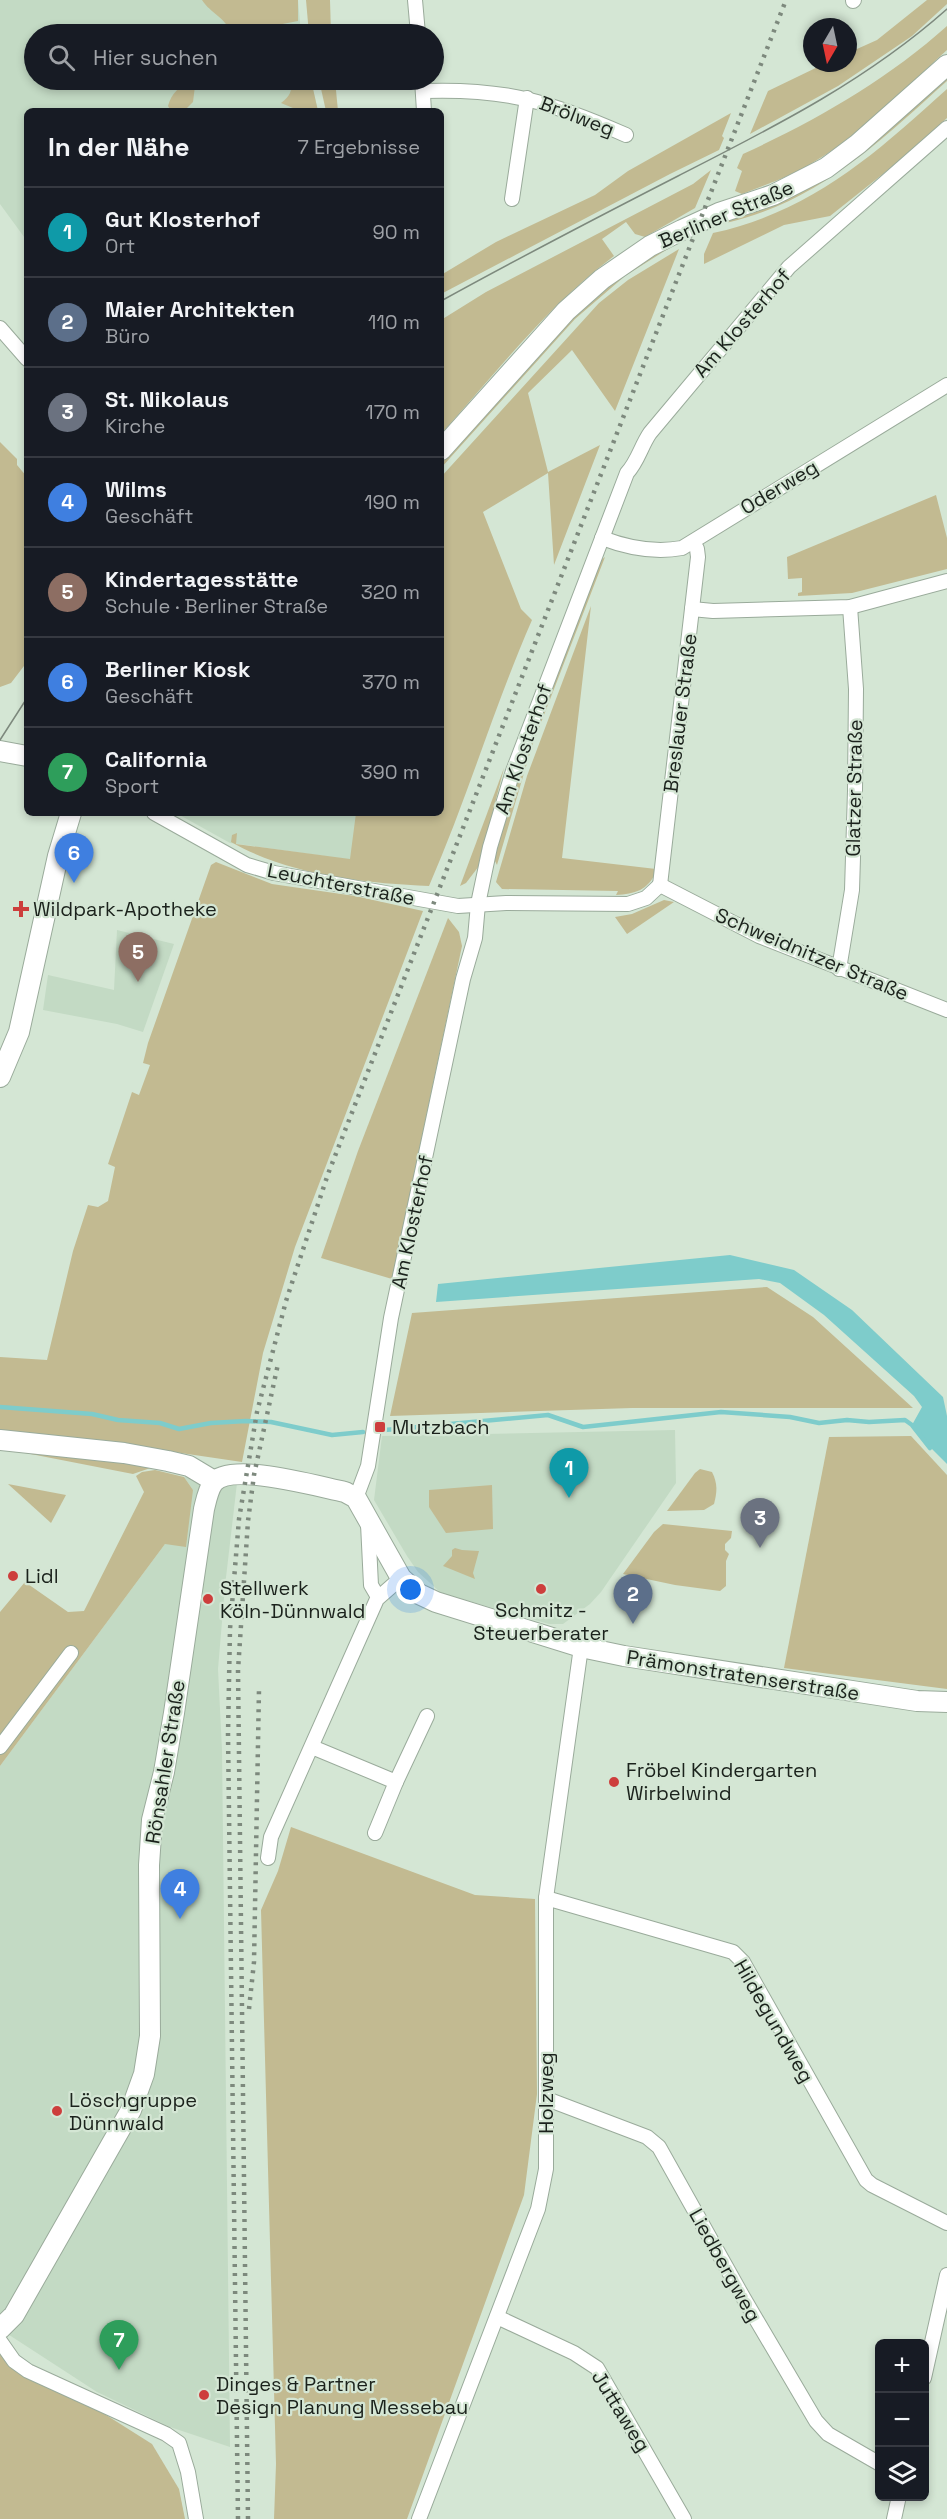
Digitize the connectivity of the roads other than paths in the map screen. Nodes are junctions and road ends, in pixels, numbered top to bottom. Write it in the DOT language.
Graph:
graph roads {
  1 [pos="415,0"];
  2 [pos="417,24"];
  3 [pos="947,65"];
  4 [pos="444,88"];
  5 [pos="423,90"];
  6 [pos="527,98"];
  7 [pos="424,108"];
  8 [pos="947,128"];
  9 [pos="626,135"];
  10 [pos="512,199"];
  11 [pos="0,328"];
  12 [pos="24,356"];
  13 [pos="947,386"];
  14 [pos="444,447"];
  15 [pos="602,538"];
  16 [pos="693,542"];
  17 [pos="947,581"];
  18 [pos="849,607"];
  19 [pos="692,609"];
  20 [pos="0,751"];
  21 [pos="24,755"];
  22 [pos="69,816"];
  23 [pos="159,816"];
  24 [pos="660,885"];
  25 [pos="478,904"];
  26 [pos="839,969"];
  27 [pos="947,1010"];
  28 [pos="0,1077"];
  29 [pos="0,1440"];
  30 [pos="214,1481"];
  31 [pos="356,1498"];
  32 [pos="368,1519"];
  33 [pos="401,1578"];
  34 [pos="378,1597"];
  35 [pos="581,1647"];
  36 [pos="72,1653"];
  37 [pos="947,1702"];
  38 [pos="427,1716"];
  39 [pos="312,1747"];
  40 [pos="0,1748"];
  41 [pos="396,1782"];
  42 [pos="375,1833"];
  43 [pos="268,1858"];
  44 [pos="546,1898"];
  45 [pos="547,2099"];
  46 [pos="947,2223"];
  47 [pos="947,2275"];
  48 [pos="945,2294"];
  49 [pos="497,2317"];
  50 [pos="0,2330"];
  51 [pos="0,2341"];
  52 [pos="929,2358"];
  53 [pos="875,2462"];
  54 [pos="898,2501"];
  55 [pos="196,2519"];
  56 [pos="419,2519"];
  57 [pos="684,2519"];
  58 [pos="894,2519"];
  1 -- 2 [label="street"];
  3 -- 14 [label="main road, Berliner Straße"];
  4 -- 6 [label="street, Brölweg"];
  5 -- 7 [label="street"];
  6 -- 9 [label="street, Brölweg"];
  6 -- 10 [label="street, Brölweg"];
  8 -- 15 [label="street, Am Klosterhof"];
  11 -- 12 [label="street"];
  13 -- 16 [label="street, Oderweg"];
  15 -- 16 [label="street, Oderweg"];
  15 -- 25 [label="street, Am Klosterhof"];
  16 -- 19 [label="street, Breslauer Straße"];
  17 -- 18 [label="street"];
  18 -- 19 [label="street"];
  18 -- 26 [label="street, Glatzer Straße"];
  19 -- 24 [label="street, Breslauer Straße"];
  20 -- 21 [label="main road"];
  22 -- 28 [label="main road"];
  23 -- 25 [label="street, Leuchterstraße"];
  24 -- 25 [label="street"];
  24 -- 26 [label="street, Schweidnitzer Straße"];
  25 -- 31 [label="street, Am Klosterhof"];
  26 -- 27 [label="street, Schweidnitzer Straße"];
  29 -- 30 [label="main road"];
  30 -- 31 [label="main road"];
  30 -- 50 [label="main road, Rönsahler Straße"];
  31 -- 32 [label="main road, Prämonstratenserstraße"];
  32 -- 33 [label="main road, Prämonstratenserstraße"];
  32 -- 34 [label="street"];
  33 -- 34 [label="street"];
  33 -- 35 [label="main road, Prämonstratenserstraße"];
  34 -- 39 [label="street"];
  35 -- 37 [label="main road, Prämonstratenserstraße"];
  35 -- 44 [label="street, Holzweg"];
  36 -- 40 [label="street"];
  38 -- 41 [label="street"];
  39 -- 41 [label="street"];
  39 -- 43 [label="street"];
  41 -- 42 [label="street"];
  44 -- 45 [label="street, Holzweg"];
  44 -- 46 [label="street, Hildegundweg"];
  45 -- 49 [label="street, Holzweg"];
  45 -- 53 [label="street, Liedbergweg"];
  47 -- 48 [label="street"];
  48 -- 52 [label="street"];
  49 -- 56 [label="street, Holzweg"];
  49 -- 57 [label="street, Juttaweg"];
  51 -- 55 [label="street"];
  54 -- 58 [label="street"];
}
